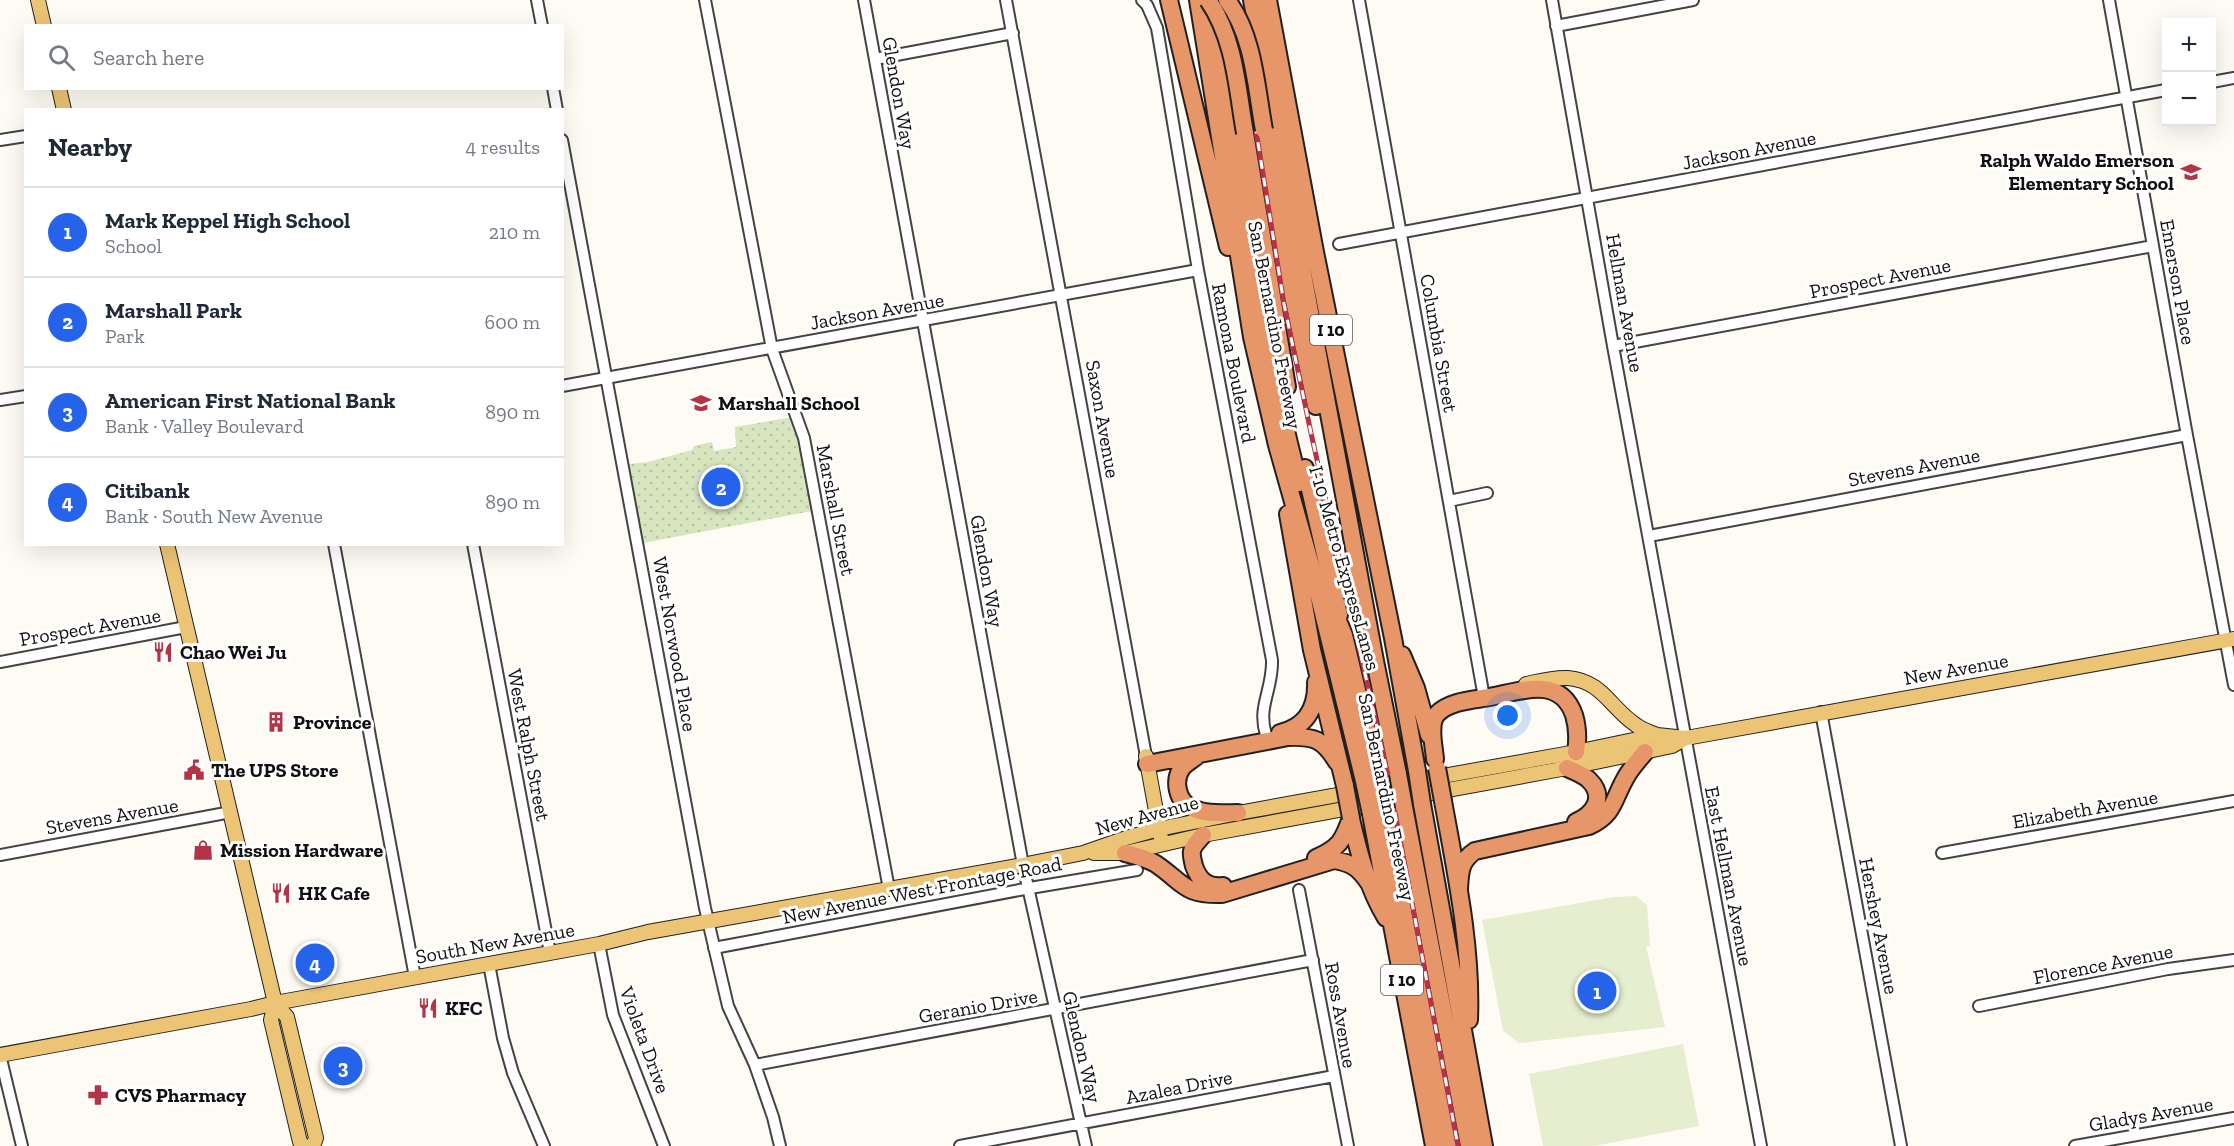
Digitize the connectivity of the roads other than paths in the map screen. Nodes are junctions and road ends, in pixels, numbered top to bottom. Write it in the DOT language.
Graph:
graph roads {
  1 [pos="38,0"];
  2 [pos="537,0"];
  3 [pos="705,0"];
  4 [pos="864,0"];
  5 [pos="1006,0"];
  6 [pos="1143,0"];
  7 [pos="1169,0"];
  8 [pos="1198,0"];
  9 [pos="1210,0"];
  10 [pos="1227,0"];
  11 [pos="1252,0"];
  12 [pos="1268,0"];
  13 [pos="1274,0"];
  14 [pos="1359,0"];
  15 [pos="1552,0"];
  16 [pos="1693,0"];
  17 [pos="2109,0"];
  18 [pos="1272,21"];
  19 [pos="44,24"];
  20 [pos="542,24"];
  21 [pos="1556,26"];
  22 [pos="1013,33"];
  23 [pos="875,59"];
  24 [pos="2234,78"];
  25 [pos="2216,81"];
  26 [pos="59,90"];
  27 [pos="553,90"];
  28 [pos="2162,91"];
  29 [pos="2128,98"];
  30 [pos="64,108"];
  31 [pos="557,108"];
  32 [pos="24,136"];
  33 [pos="0,140"];
  34 [pos="564,150"];
  35 [pos="1588,199"];
  36 [pos="1401,234"];
  37 [pos="1339,244"];
  38 [pos="2153,246"];
  39 [pos="1198,270"];
  40 [pos="1061,296"];
  41 [pos="923,321"];
  42 [pos="1252,338"];
  43 [pos="1613,346"];
  44 [pos="772,349"];
  45 [pos="608,378"];
  46 [pos="564,386"];
  47 [pos="24,396"];
  48 [pos="0,400"];
  49 [pos="2187,435"];
  50 [pos="1277,445"];
  51 [pos="1487,494"];
  52 [pos="1449,501"];
  53 [pos="1649,536"];
  54 [pos="167,546"];
  55 [pos="334,546"];
  56 [pos="474,546"];
  57 [pos="1663,612"];
  58 [pos="186,627"];
  59 [pos="1344,635"];
  60 [pos="1393,638"];
  61 [pos="2230,640"];
  62 [pos="1375,661"];
  63 [pos="0,662"];
  64 [pos="1316,666"];
  65 [pos="2234,685"];
  66 [pos="1416,688"];
  67 [pos="1483,692"];
  68 [pos="1821,712"];
  69 [pos="1266,735"];
  70 [pos="1657,735"];
  71 [pos="1686,738"];
  72 [pos="1576,752"];
  73 [pos="1644,752"];
  74 [pos="1197,756"];
  75 [pos="1147,760"];
  76 [pos="1436,764"];
  77 [pos="1567,768"];
  78 [pos="1341,769"];
  79 [pos="1371,780"];
  80 [pos="1443,801"];
  81 [pos="2234,801"];
  82 [pos="231,812"];
  83 [pos="1378,812"];
  84 [pos="1238,813"];
  85 [pos="1351,818"];
  86 [pos="1159,829"];
  87 [pos="1203,835"];
  88 [pos="1163,846"];
  89 [pos="1942,852"];
  90 [pos="1083,853"];
  91 [pos="1125,853"];
  92 [pos="0,855"];
  93 [pos="1023,865"];
  94 [pos="1137,870"];
  95 [pos="1369,883"];
  96 [pos="1030,888"];
  97 [pos="889,889"];
  98 [pos="1459,889"];
  99 [pos="1299,890"];
  100 [pos="709,922"];
  101 [pos="1392,928"];
  102 [pos="599,944"];
  103 [pos="714,948"];
  104 [pos="550,953"];
  105 [pos="1313,960"];
  106 [pos="2234,960"];
  107 [pos="489,964"];
  108 [pos="415,977"];
  109 [pos="275,1003"];
  110 [pos="1979,1006"];
  111 [pos="1055,1010"];
  112 [pos="1468,1053"];
  113 [pos="0,1054"];
  114 [pos="755,1065"];
  115 [pos="1334,1076"];
  116 [pos="3,1080"];
  117 [pos="2234,1118"];
  118 [pos="1081,1123"];
  119 [pos="22,1146"];
  120 [pos="304,1146"];
  121 [pos="313,1146"];
  122 [pos="544,1146"];
  123 [pos="664,1146"];
  124 [pos="780,1146"];
  125 [pos="960,1146"];
  126 [pos="1086,1146"];
  127 [pos="1348,1146"];
  128 [pos="1434,1146"];
  129 [pos="1449,1146"];
  130 [pos="1469,1146"];
  131 [pos="1484,1146"];
  132 [pos="1761,1146"];
  133 [pos="1901,1146"];
  134 [pos="2075,1146"];
  1 -- 19 [label="main road"];
  2 -- 20 [label="street"];
  3 -- 44 [label="street, Marshall Street"];
  4 -- 23 [label="street, Glendon Way"];
  5 -- 22 [label="street, Saxon Avenue"];
  6 -- 39 [label="street, Ramona Boulevard"];
  7 -- 42 [label="highway"];
  8 -- 42 [label="highway, San Bernardino Freeway / I 10"];
  9 -- 59 [label="highway, I-10 Metro ExpressLanes"];
  9 -- 59 [label="highway, bridge"];
  10 -- 62 [label="highway, bridge"];
  11 -- 62 [label="highway, I-10 Metro ExpressLanes"];
  12 -- 18 [label="highway, San Bernardino Freeway / I 10"];
  13 -- 18 [label="highway"];
  14 -- 36 [label="street, Columbia Street"];
  15 -- 21 [label="street, Hellman Avenue"];
  16 -- 21 [label="street"];
  17 -- 29 [label="street, Emerson Place"];
  18 -- 60 [label="highway, San Bernardino Freeway / I 10"];
  21 -- 35 [label="street, Hellman Avenue"];
  22 -- 23 [label="street"];
  22 -- 40 [label="street, Saxon Avenue"];
  23 -- 41 [label="street, Glendon Way"];
  24 -- 25 [label="street"];
  26 -- 30 [label="main road"];
  27 -- 31 [label="street"];
  28 -- 29 [label="street, Jackson Avenue"];
  29 -- 35 [label="street, Jackson Avenue"];
  29 -- 38 [label="street, Emerson Place"];
  32 -- 33 [label="street"];
  34 -- 45 [label="street, West Norwood Place"];
  35 -- 36 [label="street, Jackson Avenue"];
  35 -- 43 [label="street, Hellman Avenue"];
  36 -- 37 [label="street, Jackson Avenue"];
  36 -- 52 [label="street, Columbia Street"];
  38 -- 43 [label="street, Prospect Avenue"];
  38 -- 49 [label="street, Emerson Place"];
  39 -- 40 [label="street, Jackson Avenue"];
  39 -- 69 [label="street, Ramona Boulevard"];
  40 -- 41 [label="street, Jackson Avenue"];
  40 -- 75 [label="street, Saxon Avenue"];
  41 -- 44 [label="street, Jackson Avenue"];
  41 -- 93 [label="street, Glendon Way"];
  42 -- 50 [label="highway, San Bernardino Freeway / I 10"];
  43 -- 53 [label="street, Hellman Avenue"];
  44 -- 45 [label="street, Jackson Avenue"];
  44 -- 97 [label="street, Marshall Street"];
  45 -- 46 [label="street, Jackson Avenue"];
  45 -- 100 [label="street, West Norwood Place"];
  47 -- 48 [label="street"];
  49 -- 53 [label="street, Stevens Avenue"];
  49 -- 61 [label="street, Emerson Place"];
  50 -- 64 [label="highway"];
  50 -- 79 [label="highway, San Bernardino Freeway / I 10"];
  51 -- 52 [label="street"];
  52 -- 67 [label="street, Columbia Street"];
  53 -- 57 [label="street, Hellman Avenue"];
  54 -- 58 [label="main road"];
  55 -- 108 [label="street"];
  56 -- 104 [label="street, West Ralph Street"];
  57 -- 71 [label="street, East Hellman Avenue"];
  58 -- 63 [label="street, Prospect Avenue"];
  58 -- 82 [label="main road"];
  59 -- 79 [label="highway, I-10 Metro ExpressLanes"];
  60 -- 66 [label="highway"];
  60 -- 112 [label="highway, San Bernardino Freeway / I 10, bridge"];
  61 -- 65 [label="street, Emerson Place"];
  61 -- 68 [label="main road, New Avenue"];
  62 -- 130 [label="highway, I-10 Metro ExpressLanes, bridge"];
  64 -- 69 [label="highway"];
  64 -- 78 [label="highway"];
  66 -- 67 [label="highway"];
  66 -- 76 [label="highway"];
  67 -- 70 [label="main road"];
  68 -- 71 [label="main road, New Avenue"];
  68 -- 133 [label="street, Hershey Avenue"];
  69 -- 75 [label="main road"];
  70 -- 71 [label="main road, New Avenue"];
  70 -- 72 [label="main road, New Avenue"];
  71 -- 73 [label="main road, New Avenue"];
  71 -- 132 [label="street, East Hellman Avenue"];
  72 -- 76 [label="highway"];
  72 -- 84 [label="main road, New Avenue"];
  73 -- 77 [label="main road, New Avenue"];
  73 -- 98 [label="highway"];
  74 -- 75 [label="highway"];
  74 -- 78 [label="highway"];
  74 -- 84 [label="highway"];
  75 -- 86 [label="main road, Saxon Avenue"];
  76 -- 80 [label="highway, bridge"];
  77 -- 80 [label="highway"];
  77 -- 87 [label="main road, New Avenue"];
  78 -- 85 [label="highway, bridge"];
  79 -- 83 [label="highway, San Bernardino Freeway / I 10, bridge"];
  80 -- 98 [label="highway"];
  81 -- 89 [label="street, Elizabeth Avenue"];
  82 -- 92 [label="street, Stevens Avenue"];
  82 -- 109 [label="main road"];
  83 -- 101 [label="highway, San Bernardino Freeway / I 10"];
  83 -- 129 [label="highway"];
  84 -- 86 [label="main road, New Avenue"];
  85 -- 87 [label="highway"];
  85 -- 95 [label="highway"];
  86 -- 88 [label="main road, Saxon Avenue"];
  86 -- 90 [label="main road, New Avenue"];
  87 -- 88 [label="main road, New Avenue"];
  88 -- 91 [label="main road, New Avenue"];
  90 -- 91 [label="main road, New Avenue"];
  90 -- 93 [label="main road"];
  91 -- 95 [label="highway"];
  93 -- 96 [label="street, Glendon Way"];
  93 -- 97 [label="main road, South New Avenue"];
  94 -- 96 [label="street, New Avenue West Frontage Road"];
  95 -- 101 [label="highway"];
  96 -- 103 [label="street, New Avenue West Frontage Road"];
  96 -- 111 [label="street, Glendon Way"];
  97 -- 100 [label="main road, South New Avenue"];
  98 -- 112 [label="highway"];
  99 -- 105 [label="street, Ross Avenue"];
  100 -- 102 [label="main road, South New Avenue"];
  100 -- 103 [label="street, West Norwood Place"];
  101 -- 128 [label="highway, San Bernardino Freeway / I 10"];
  102 -- 104 [label="main road, South New Avenue"];
  102 -- 123 [label="street, Violeta Drive"];
  103 -- 114 [label="street, West Norwood Place"];
  104 -- 107 [label="main road, South New Avenue"];
  105 -- 111 [label="street, Geranio Drive"];
  105 -- 115 [label="street, Ross Avenue"];
  106 -- 110 [label="street, Florence Avenue"];
  107 -- 108 [label="main road, South New Avenue"];
  107 -- 122 [label="street"];
  108 -- 109 [label="main road, South New Avenue"];
  109 -- 113 [label="main road, South New Avenue"];
  109 -- 120 [label="main road"];
  109 -- 121 [label="main road"];
  111 -- 114 [label="street, Geranio Drive"];
  111 -- 118 [label="street, Glendon Way"];
  112 -- 131 [label="highway, San Bernardino Freeway / I 10"];
  113 -- 116 [label="street"];
  114 -- 124 [label="street, West Norwood Place"];
  115 -- 118 [label="street, Azalea Drive"];
  115 -- 127 [label="street, Ross Avenue"];
  116 -- 119 [label="street"];
  117 -- 134 [label="street, Gladys Avenue"];
  118 -- 125 [label="street, Azalea Drive"];
  118 -- 126 [label="street, Glendon Way"];
}
